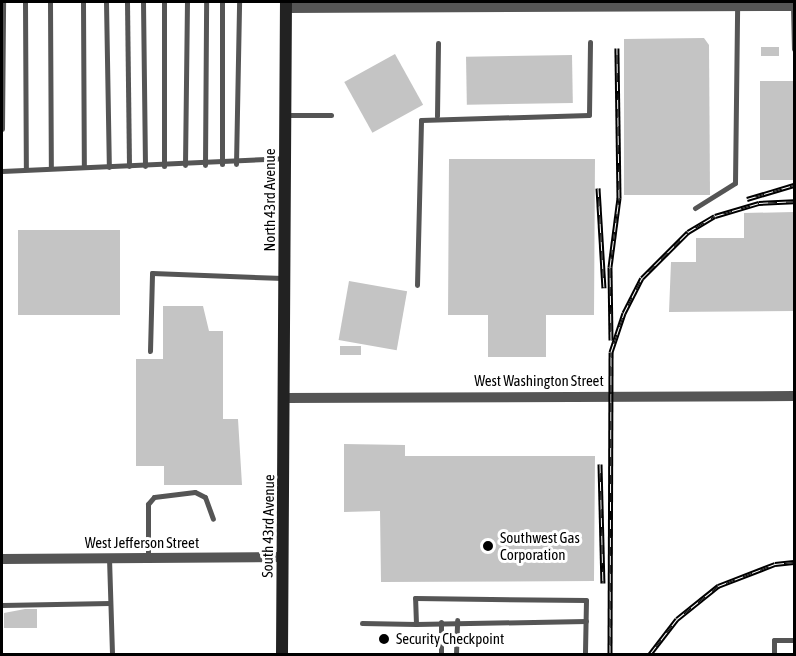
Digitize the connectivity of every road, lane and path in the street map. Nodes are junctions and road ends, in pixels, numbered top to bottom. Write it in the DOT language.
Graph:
graph roads {
  1 [pos="3,2"];
  2 [pos="25,2"];
  3 [pos="50,2"];
  4 [pos="83,2"];
  5 [pos="106,2"];
  6 [pos="127,2"];
  7 [pos="143,2"];
  8 [pos="164,2"];
  9 [pos="187,2"];
  10 [pos="206,2"];
  11 [pos="222,2"];
  12 [pos="239,2"];
  13 [pos="777,4"];
  14 [pos="286,5"];
  15 [pos="737,6"];
  16 [pos="794,6"];
  17 [pos="590,42"];
  18 [pos="438,43"];
  19 [pos="795,49"];
  20 [pos="286,115"];
  21 [pos="331,115"];
  22 [pos="437,116"];
  23 [pos="2,129"];
  24 [pos="285,158"];
  25 [pos="222,164"];
  26 [pos="236,164"];
  27 [pos="185,165"];
  28 [pos="205,165"];
  29 [pos="129,166"];
  30 [pos="145,166"];
  31 [pos="164,166"];
  32 [pos="84,167"];
  33 [pos="109,167"];
  34 [pos="51,168"];
  35 [pos="26,169"];
  36 [pos="2,171"];
  37 [pos="695,208"];
  38 [pos="285,278"];
  39 [pos="417,285"];
  40 [pos="150,351"];
  41 [pos="795,396"];
  42 [pos="284,398"];
  43 [pos="213,519"];
  44 [pos="282,557"];
  45 [pos="109,558"];
  46 [pos="148,558"];
  47 [pos="2,559"];
  48 [pos="110,603"];
  49 [pos="2,605"];
  50 [pos="457,620"];
  51 [pos="586,621"];
  52 [pos="441,622"];
  53 [pos="362,623"];
  54 [pos="416,624"];
  55 [pos="795,640"];
  56 [pos="112,654"];
  57 [pos="282,654"];
  58 [pos="441,654"];
  59 [pos="456,654"];
  60 [pos="585,654"];
  61 [pos="774,654"];
  1 -- 23 [label="lane"];
  2 -- 35 [label="lane"];
  3 -- 34 [label="lane"];
  4 -- 32 [label="lane"];
  5 -- 33 [label="lane"];
  6 -- 29 [label="lane"];
  7 -- 30 [label="lane"];
  8 -- 31 [label="lane"];
  9 -- 27 [label="lane"];
  10 -- 28 [label="lane"];
  11 -- 25 [label="lane"];
  12 -- 26 [label="lane"];
  13 -- 15 [label="street"];
  13 -- 16 [label="street"];
  14 -- 15 [label="street"];
  14 -- 20 [label="main road, North 43rd Avenue"];
  15 -- 37 [label="lane"];
  16 -- 19 [label="lane"];
  17 -- 22 [label="lane"];
  18 -- 22 [label="lane"];
  20 -- 21 [label="lane"];
  20 -- 24 [label="main road, North 43rd Avenue"];
  22 -- 39 [label="lane"];
  24 -- 26 [label="lane"];
  24 -- 38 [label="main road, North 43rd Avenue"];
  25 -- 26 [label="lane"];
  25 -- 28 [label="lane"];
  27 -- 28 [label="lane"];
  27 -- 31 [label="lane"];
  29 -- 30 [label="lane"];
  29 -- 33 [label="lane"];
  30 -- 31 [label="lane"];
  32 -- 33 [label="lane"];
  32 -- 34 [label="lane"];
  34 -- 35 [label="lane"];
  35 -- 36 [label="lane"];
  38 -- 40 [label="lane"];
  38 -- 42 [label="main road, North 43rd Avenue"];
  41 -- 42 [label="street, West Washington Street"];
  42 -- 44 [label="main road, South 43rd Avenue"];
  43 -- 46 [label="lane"];
  44 -- 46 [label="street, West Jefferson Street"];
  44 -- 57 [label="main road, South 43rd Avenue"];
  45 -- 46 [label="street, West Jefferson Street"];
  45 -- 47 [label="street, West Jefferson Street"];
  45 -- 48 [label="lane"];
  48 -- 49 [label="lane"];
  48 -- 56 [label="lane"];
  50 -- 51 [label="lane"];
  50 -- 52 [label="lane"];
  50 -- 59 [label="lane"];
  51 -- 54 [label="lane"];
  51 -- 60 [label="lane"];
  52 -- 54 [label="lane"];
  52 -- 58 [label="lane"];
  53 -- 54 [label="lane"];
  55 -- 61 [label="lane"];
}
